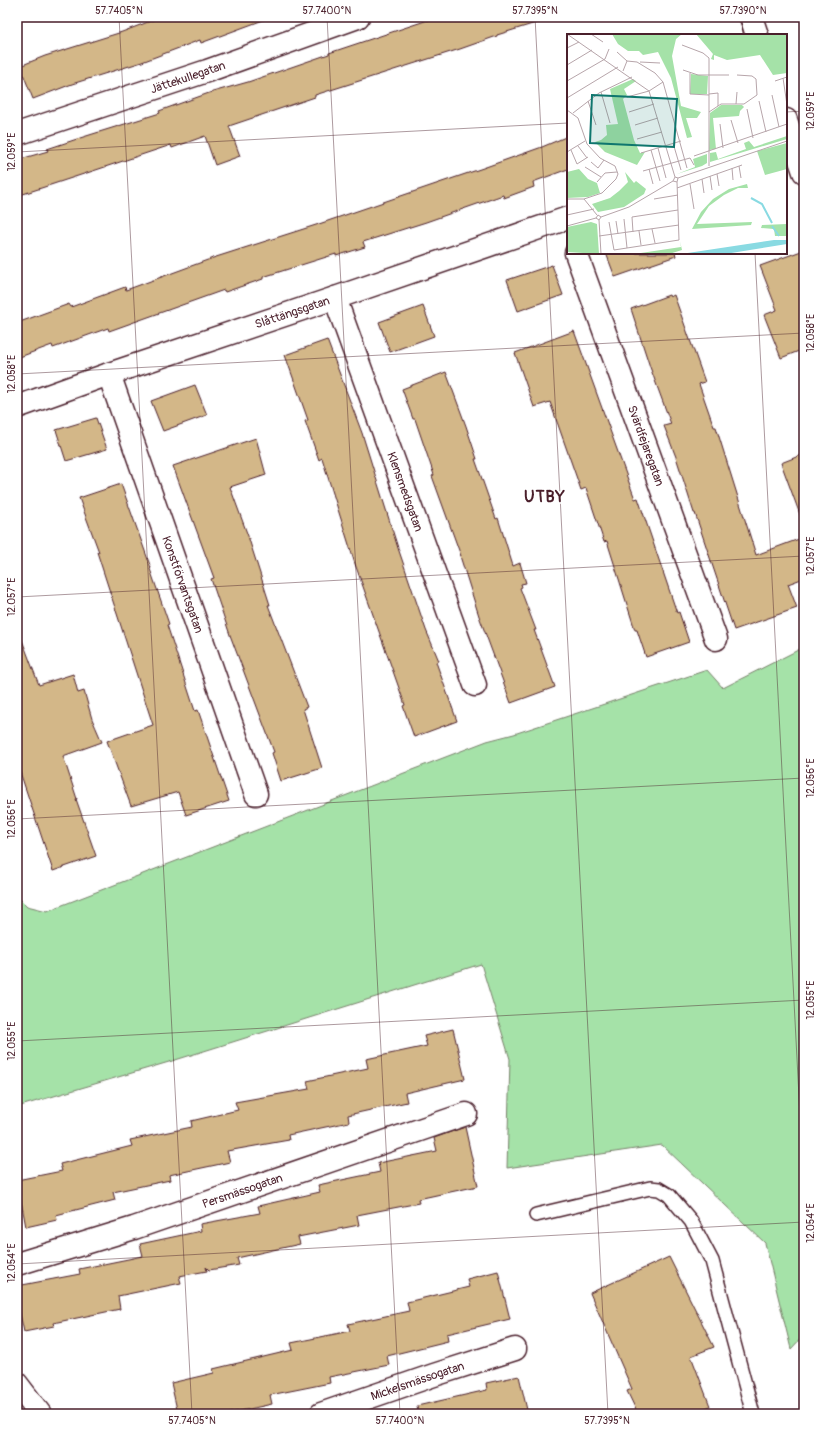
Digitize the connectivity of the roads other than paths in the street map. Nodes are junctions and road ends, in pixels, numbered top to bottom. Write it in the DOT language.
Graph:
graph roads {
  1 [pos="358,17"];
  2 [pos="787,123"];
  3 [pos="17,134"];
  4 [pos="794,141"];
  5 [pos="804,172"];
  6 [pos="567,222"];
  7 [pos="576,254"];
  8 [pos="335,298"];
  9 [pos="109,374"];
  10 [pos="17,407"];
  11 [pos="716,639"];
  12 [pos="475,685"];
  13 [pos="256,794"];
  14 [pos="466,1114"];
  15 [pos="536,1215"];
  16 [pos="17,1264"];
  17 [pos="515,1349"];
  18 [pos="17,1384"];
  19 [pos="40,1414"];
  20 [pos="321,1414"];
  21 [pos="753,1414"];
  1 -- 3 [label="street, Jättekullegatan"];
  2 -- 4 [label="street"];
  4 -- 5 [label="street"];
  6 -- 8 [label="street, Slåttängsgatan"];
  7 -- 11 [label="street, Svärdfejaregatan"];
  8 -- 9 [label="street, Slåttängsgatan"];
  8 -- 12 [label="street, Klensmedsgatan"];
  9 -- 10 [label="street, Slåttängsgatan"];
  9 -- 13 [label="street, Konstförvantsgatan"];
  14 -- 16 [label="street, Persmässogatan"];
  15 -- 21 [label="lane"];
  17 -- 20 [label="street, Mickelsmässogatan"];
  18 -- 19 [label="street"];
}
